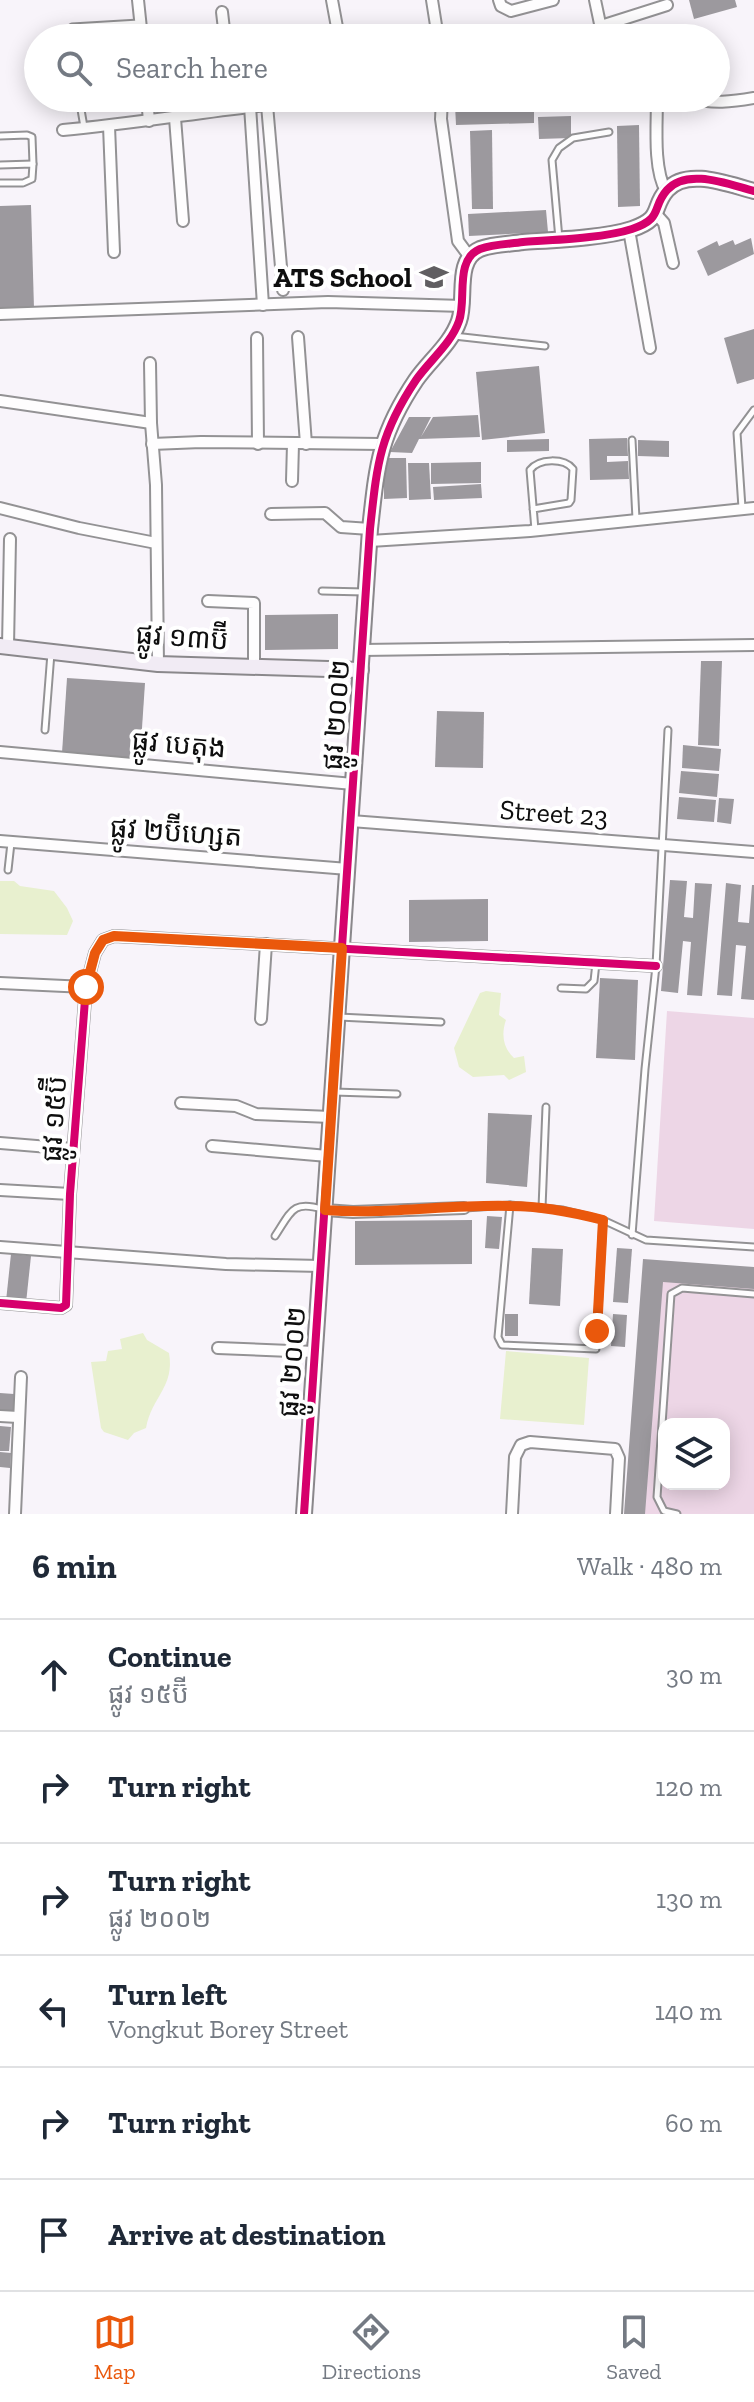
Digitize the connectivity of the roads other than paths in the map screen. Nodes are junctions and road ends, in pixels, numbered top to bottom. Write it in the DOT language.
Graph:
graph roads {
  1 [pos="138,0"];
  2 [pos="332,0"];
  3 [pos="432,0"];
  4 [pos="499,0"];
  5 [pos="553,0"];
  6 [pos="595,0"];
  7 [pos="667,5"];
  8 [pos="222,12"];
  9 [pos="140,23"];
  10 [pos="123,24"];
  11 [pos="223,24"];
  12 [pos="336,24"];
  13 [pos="436,24"];
  14 [pos="601,24"];
  15 [pos="607,24"];
  16 [pos="754,98"];
  17 [pos="730,102"];
  18 [pos="81,112"];
  19 [pos="148,112"];
  20 [pos="199,112"];
  21 [pos="250,112"];
  22 [pos="268,112"];
  23 [pos="441,112"];
  24 [pos="657,112"];
  25 [pos="175,118"];
  26 [pos="149,121"];
  27 [pos="109,126"];
  28 [pos="84,128"];
  29 [pos="63,130"];
  30 [pos="609,132"];
  31 [pos="0,136"];
  32 [pos="33,164"];
  33 [pos="0,165"];
  34 [pos="0,183"];
  35 [pos="666,191"];
  36 [pos="754,191"];
  37 [pos="656,214"];
  38 [pos="183,221"];
  39 [pos="629,230"];
  40 [pos="559,239"];
  41 [pos="114,252"];
  42 [pos="469,256"];
  43 [pos="673,263"];
  44 [pos="283,290"];
  45 [pos="263,305"];
  46 [pos="463,306"];
  47 [pos="0,314"];
  48 [pos="452,335"];
  49 [pos="298,337"];
  50 [pos="257,338"];
  51 [pos="545,346"];
  52 [pos="650,348"];
  53 [pos="150,363"];
  54 [pos="0,401"];
  55 [pos="754,410"];
  56 [pos="151,423"];
  57 [pos="632,440"];
  58 [pos="152,444"];
  59 [pos="258,444"];
  60 [pos="293,444"];
  61 [pos="306,444"];
  62 [pos="382,444"];
  63 [pos="292,481"];
  64 [pos="0,508"];
  65 [pos="754,508"];
  66 [pos="533,509"];
  67 [pos="742,509"];
  68 [pos="271,514"];
  69 [pos="636,520"];
  70 [pos="535,530"];
  71 [pos="370,535"];
  72 [pos="10,539"];
  73 [pos="156,543"];
  74 [pos="322,591"];
  75 [pos="366,592"];
  76 [pos="208,601"];
  77 [pos="754,645"];
  78 [pos="4,646"];
  79 [pos="362,650"];
  80 [pos="51,652"];
  81 [pos="158,664"];
  82 [pos="254,668"];
  83 [pos="361,670"];
  84 [pos="45,730"];
  85 [pos="668,730"];
  86 [pos="0,752"];
  87 [pos="353,784"];
  88 [pos="351,821"];
  89 [pos="6,842"];
  90 [pos="662,845"];
  91 [pos="754,852"];
  92 [pos="348,869"];
  93 [pos="8,870"];
  94 [pos="266,944"];
  95 [pos="342,948"];
  96 [pos="596,962"];
  97 [pos="656,966"];
  98 [pos="0,983"];
  99 [pos="86,987"];
  100 [pos="561,988"];
  101 [pos="338,1016"];
  102 [pos="261,1019"];
  103 [pos="441,1022"];
  104 [pos="333,1092"];
  105 [pos="397,1094"];
  106 [pos="181,1103"];
  107 [pos="546,1107"];
  108 [pos="331,1117"];
  109 [pos="0,1143"];
  110 [pos="212,1146"];
  111 [pos="73,1149"];
  112 [pos="328,1156"];
  113 [pos="0,1190"];
  114 [pos="70,1194"];
  115 [pos="510,1205"];
  116 [pos="464,1208"];
  117 [pos="542,1208"];
  118 [pos="325,1210"];
  119 [pos="603,1220"];
  120 [pos="632,1235"];
  121 [pos="275,1236"];
  122 [pos="0,1247"];
  123 [pos="754,1247"];
  124 [pos="68,1251"];
  125 [pos="321,1266"];
  126 [pos="754,1294"];
  127 [pos="0,1303"];
  128 [pos="218,1348"];
  129 [pos="315,1352"];
  130 [pos="21,1377"];
  131 [pos="0,1416"];
  132 [pos="18,1417"];
  133 [pos="15,1514"];
  134 [pos="304,1514"];
  135 [pos="512,1514"];
  136 [pos="616,1514"];
  137 [pos="677,1514"];
  1 -- 9 [label="street"];
  2 -- 12 [label="street"];
  3 -- 13 [label="street"];
  4 -- 5 [label="street"];
  6 -- 14 [label="street"];
  7 -- 15 [label="street"];
  8 -- 11 [label="street"];
  9 -- 10 [label="lane"];
  16 -- 17 [label="street"];
  18 -- 28 [label="lane"];
  19 -- 26 [label="street"];
  20 -- 25 [label="street"];
  21 -- 45 [label="street"];
  22 -- 44 [label="street"];
  23 -- 42 [label="street"];
  24 -- 35 [label="street"];
  25 -- 26 [label="street"];
  25 -- 38 [label="street"];
  26 -- 27 [label="street"];
  27 -- 28 [label="street"];
  27 -- 41 [label="street"];
  28 -- 29 [label="street"];
  30 -- 40 [label="lane"];
  31 -- 32 [label="lane"];
  32 -- 33 [label="lane"];
  32 -- 34 [label="lane"];
  35 -- 36 [label="street"];
  35 -- 37 [label="street"];
  37 -- 39 [label="street"];
  37 -- 43 [label="street"];
  39 -- 40 [label="street"];
  39 -- 52 [label="street"];
  40 -- 42 [label="street"];
  42 -- 46 [label="street, ផ្លូវ ២០០២"];
  45 -- 46 [label="street"];
  45 -- 47 [label="street"];
  46 -- 48 [label="street, ផ្លូវ ២០០២"];
  48 -- 51 [label="lane"];
  48 -- 62 [label="street, ផ្លូវ ២០០២"];
  49 -- 61 [label="street"];
  50 -- 59 [label="street"];
  53 -- 56 [label="street"];
  54 -- 56 [label="street"];
  55 -- 67 [label="lane"];
  56 -- 58 [label="street"];
  57 -- 69 [label="lane"];
  58 -- 59 [label="street"];
  58 -- 73 [label="street"];
  59 -- 60 [label="street"];
  60 -- 61 [label="street"];
  60 -- 63 [label="street"];
  61 -- 62 [label="street"];
  62 -- 71 [label="street, ផ្លូវ ២០០២"];
  64 -- 73 [label="street"];
  65 -- 67 [label="street"];
  66 -- 66 [label="lane"];
  66 -- 70 [label="lane"];
  67 -- 69 [label="street"];
  68 -- 71 [label="street"];
  69 -- 70 [label="street"];
  70 -- 71 [label="street"];
  71 -- 75 [label="street, ផ្លូវ ២០០២"];
  72 -- 78 [label="street"];
  73 -- 81 [label="street"];
  74 -- 75 [label="lane"];
  75 -- 79 [label="street, ផ្លូវ ២០០២"];
  76 -- 82 [label="street"];
  77 -- 79 [label="street"];
  78 -- 80 [label="street, ផ្លូវ ១៣ប៊ី"];
  79 -- 83 [label="street, ផ្លូវ ២០០២"];
  80 -- 81 [label="street, ផ្លូវ ១៣ប៊ី"];
  80 -- 84 [label="lane"];
  81 -- 82 [label="street, ផ្លូវ ១៣ប៊ី"];
  82 -- 83 [label="street, ផ្លូវ ១៣ប៊ី"];
  83 -- 87 [label="street, ផ្លូវ ២០០២"];
  85 -- 90 [label="lane"];
  86 -- 87 [label="street, ផ្លូវ បេតុង"];
  87 -- 88 [label="street, ផ្លូវ ២០០២"];
  88 -- 90 [label="street, Street 23"];
  88 -- 92 [label="street, ផ្លូវ ២០០២"];
  89 -- 92 [label="street, ផ្លូវ ២ប៊ីហ្សេត"];
  89 -- 93 [label="lane"];
  90 -- 91 [label="street, Street 23"];
  90 -- 97 [label="lane"];
  92 -- 95 [label="street, ផ្លូវ ២០០២"];
  94 -- 95 [label="street"];
  94 -- 99 [label="street, ផ្លូវ ១៥ប៊ី"];
  94 -- 102 [label="street"];
  95 -- 96 [label="street"];
  95 -- 101 [label="street, ផ្លូវ ២០០២"];
  96 -- 97 [label="street"];
  96 -- 100 [label="lane"];
  97 -- 120 [label="lane"];
  98 -- 99 [label="street"];
  99 -- 111 [label="street, ផ្លូវ ១៥ប៊ី"];
  101 -- 103 [label="lane"];
  101 -- 104 [label="street, ផ្លូវ ២០០២"];
  104 -- 105 [label="lane"];
  104 -- 108 [label="street, ផ្លូវ ២០០២"];
  106 -- 108 [label="street"];
  107 -- 117 [label="lane"];
  108 -- 112 [label="street, ផ្លូវ ២០០២"];
  109 -- 111 [label="street"];
  110 -- 112 [label="street"];
  111 -- 114 [label="street, ផ្លូវ ១៥ប៊ី"];
  112 -- 118 [label="street, ផ្លូវ ២០០២"];
  113 -- 114 [label="street"];
  114 -- 124 [label="street, ផ្លូវ ១៥ប៊ី"];
  115 -- 116 [label="lane"];
  115 -- 117 [label="lane"];
  115 -- 119 [label="lane"];
  116 -- 118 [label="street"];
  117 -- 119 [label="lane"];
  118 -- 121 [label="lane"];
  118 -- 125 [label="street, ផ្លូវ ២០០២"];
  119 -- 120 [label="lane"];
  120 -- 123 [label="lane"];
  122 -- 124 [label="street"];
  124 -- 125 [label="street"];
  124 -- 127 [label="street, ផ្លូវ ១៥ប៊ី"];
  125 -- 129 [label="street, ផ្លូវ ២០០២"];
  126 -- 137 [label="lane"];
  128 -- 129 [label="street"];
  129 -- 134 [label="street, ផ្លូវ ២០០២"];
  130 -- 132 [label="street"];
  131 -- 132 [label="street"];
  132 -- 133 [label="street"];
  135 -- 136 [label="street"];
}
